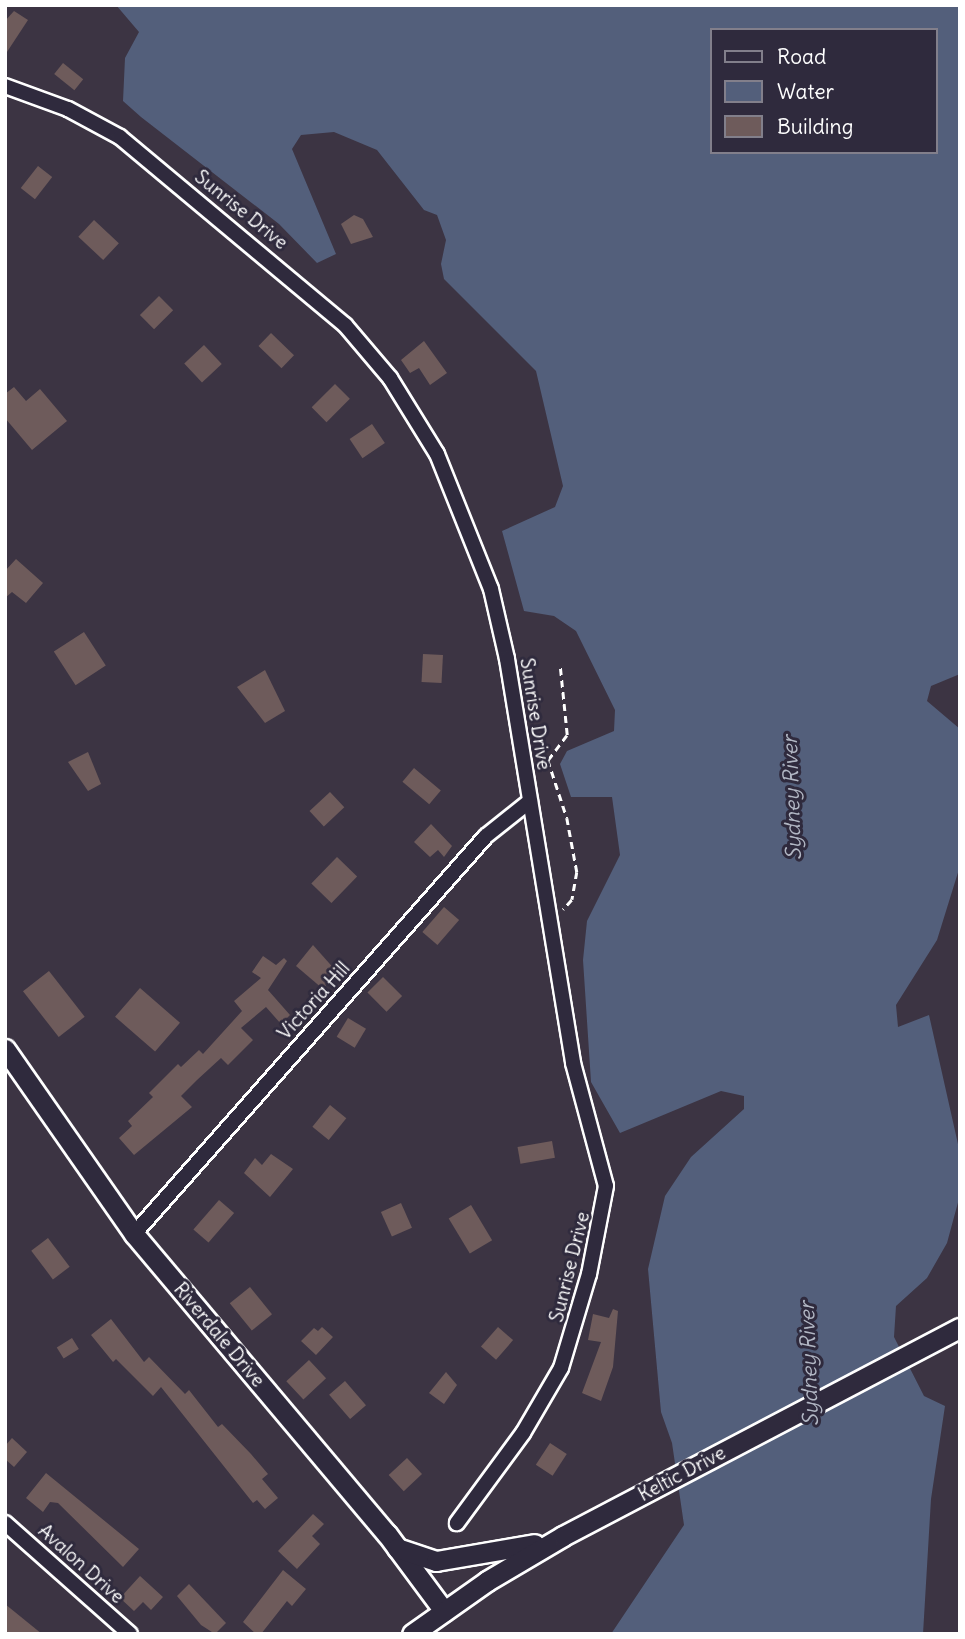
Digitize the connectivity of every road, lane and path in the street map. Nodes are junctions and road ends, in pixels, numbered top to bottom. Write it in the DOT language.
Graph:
graph roads {
  1 [pos="5,86"];
  2 [pos="560,666"];
  3 [pos="530,802"];
  4 [pos="550,925"];
  5 [pos="5,1049"];
  6 [pos="134,1234"];
  7 [pos="960,1328"];
  8 [pos="5,1523"];
  9 [pos="457,1524"];
  10 [pos="563,1536"];
  11 [pos="397,1547"];
  12 [pos="444,1611"];
  13 [pos="130,1634"];
  14 [pos="412,1634"];
  1 -- 3 [label="street, Sunrise Drive"];
  2 -- 4 [label="path"];
  3 -- 4 [label="street, Sunrise Drive"];
  3 -- 6 [label="street, Victoria Hill"];
  4 -- 9 [label="street, Sunrise Drive"];
  5 -- 6 [label="main road, Riverdale Drive"];
  6 -- 11 [label="main road, Riverdale Drive"];
  7 -- 10 [label="main road, Keltic Drive"];
  8 -- 13 [label="street, Avalon Drive"];
  10 -- 11 [label="main road"];
  10 -- 12 [label="main road, Keltic Drive"];
  11 -- 12 [label="main road, Riverdale Drive"];
  12 -- 14 [label="main road, Keltic Drive"];
}
